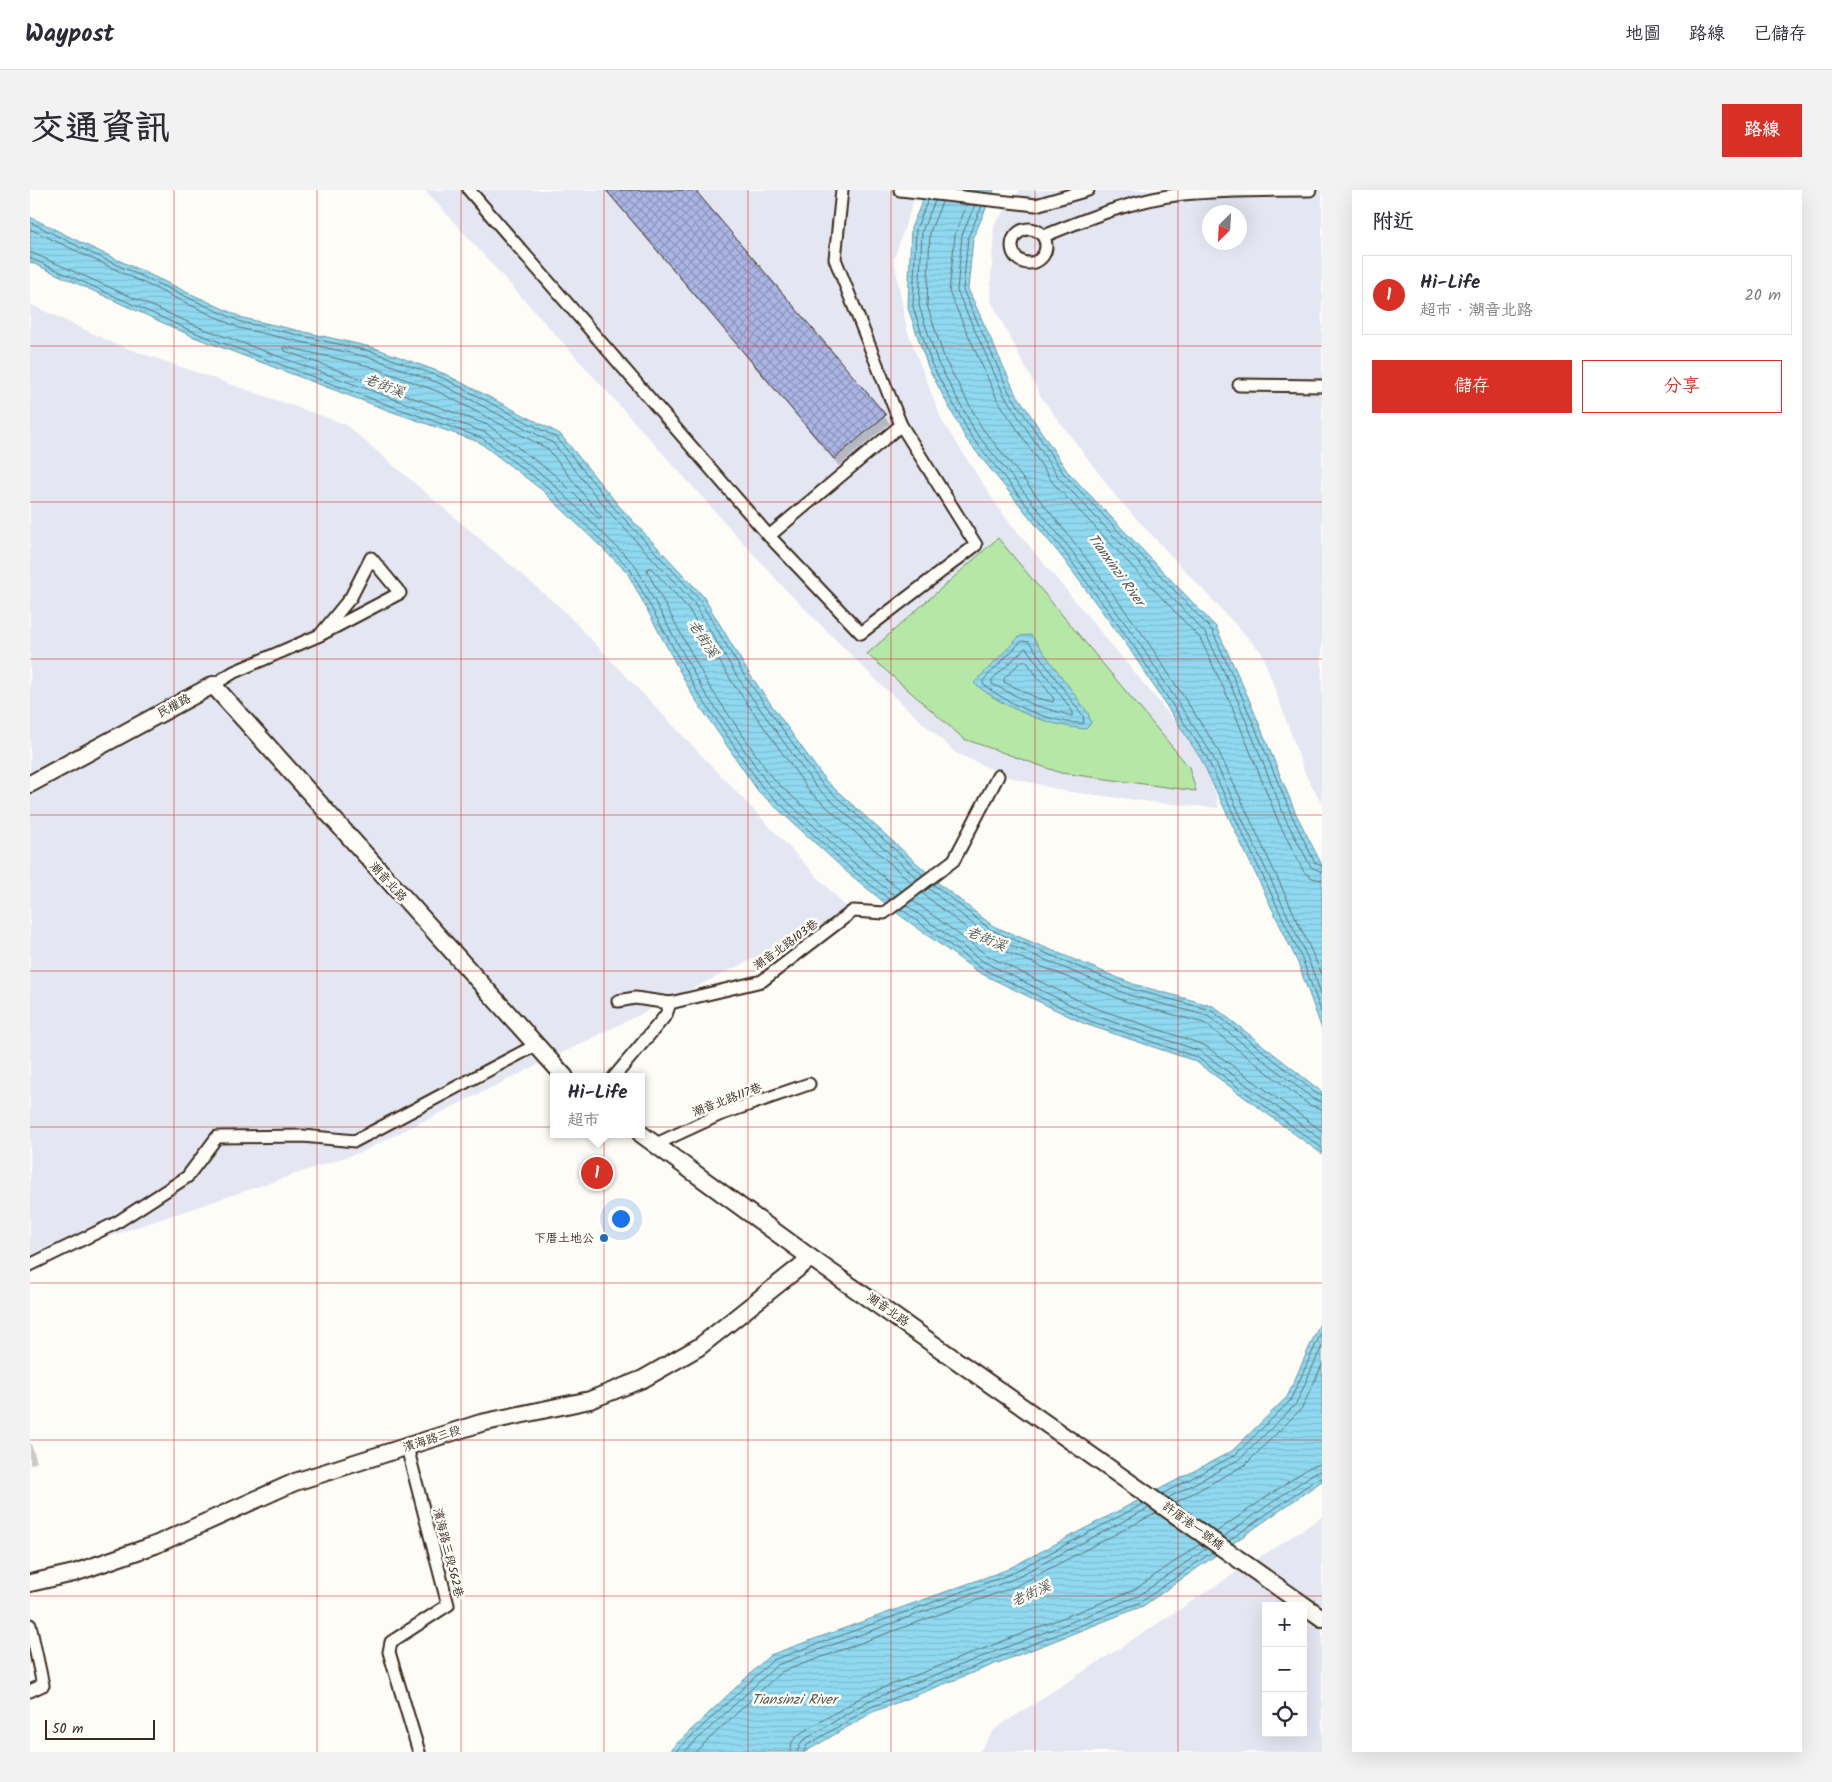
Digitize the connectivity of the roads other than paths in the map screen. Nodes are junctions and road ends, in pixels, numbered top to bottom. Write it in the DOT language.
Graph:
graph roads {
  1 [pos="469,190"];
  2 [pos="842,190"];
  3 [pos="900,190"];
  4 [pos="1088,190"];
  5 [pos="1310,190"];
  6 [pos="1044,236"];
  7 [pos="1239,385"];
  8 [pos="1322,386"];
  9 [pos="901,424"];
  10 [pos="769,536"];
  11 [pos="320,635"];
  12 [pos="213,685"];
  13 [pos="998,776"];
  14 [pos="30,784"];
  15 [pos="618,1001"];
  16 [pos="670,1003"];
  17 [pos="536,1045"];
  18 [pos="561,1073"];
  19 [pos="617,1073"];
  20 [pos="809,1084"];
  21 [pos="645,1137"];
  22 [pos="656,1144"];
  23 [pos="811,1258"];
  24 [pos="30,1265"];
  25 [pos="407,1447"];
  26 [pos="1136,1485"];
  27 [pos="30,1583"];
  28 [pos="1322,1618"];
  29 [pos="30,1625"];
  30 [pos="30,1691"];
  31 [pos="420,1752"];
  1 -- 10 [label="street"];
  2 -- 9 [label="street"];
  3 -- 4 [label="street"];
  5 -- 6 [label="street"];
  7 -- 8 [label="street"];
  9 -- 10 [label="street"];
  9 -- 10 [label="street"];
  11 -- 11 [label="street, 民權路"];
  11 -- 12 [label="street, 民權路"];
  12 -- 14 [label="street, 民權路"];
  12 -- 17 [label="street, 潮音北路"];
  13 -- 16 [label="street, 潮音北路103巷"];
  15 -- 16 [label="street, 潮音北路103巷"];
  16 -- 19 [label="street"];
  17 -- 18 [label="street, 潮音北路"];
  17 -- 24 [label="street"];
  20 -- 22 [label="street, 潮音北路117巷"];
  21 -- 22 [label="street, 潮音北路"];
  22 -- 23 [label="street, 潮音北路"];
  23 -- 25 [label="street, 濱海路三段"];
  23 -- 26 [label="street, 潮音北路"];
  25 -- 27 [label="street, 濱海路三段"];
  25 -- 31 [label="street, 濱海路三段562巷"];
  26 -- 28 [label="street, 許厝港一號橋"];
  29 -- 30 [label="street"];
}
